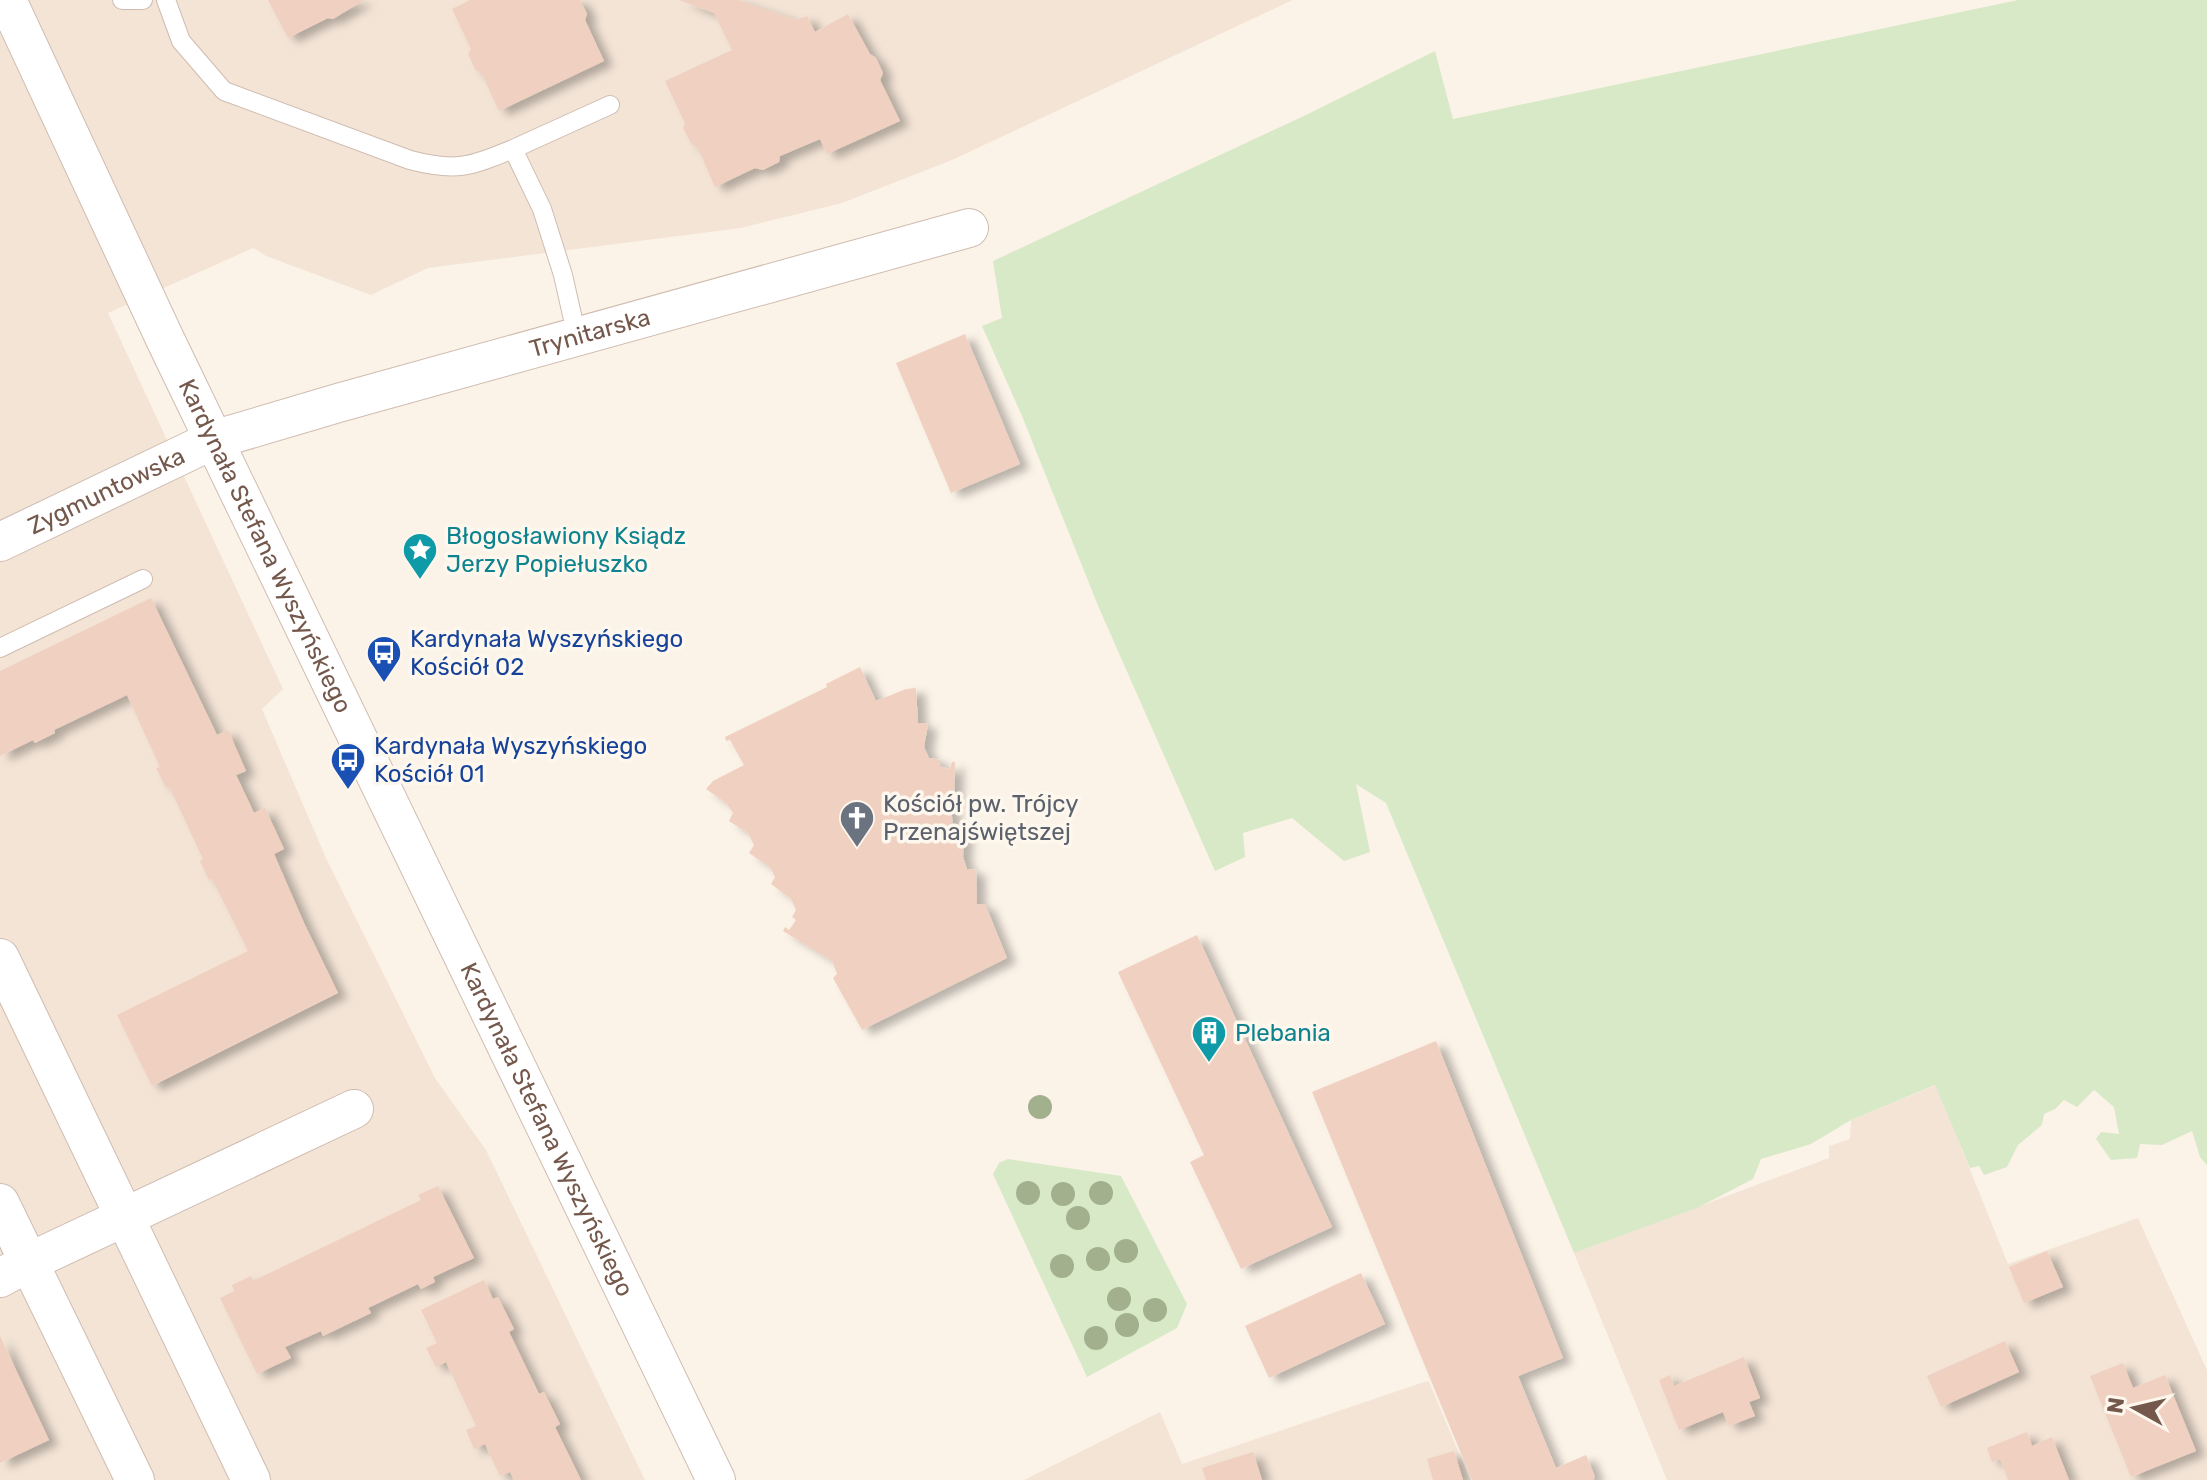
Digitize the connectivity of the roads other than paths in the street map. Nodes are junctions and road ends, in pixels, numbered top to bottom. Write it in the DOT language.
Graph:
graph roads {
  1 [pos="7,0"];
  2 [pos="122,0"];
  3 [pos="143,0"];
  4 [pos="166,0"];
  5 [pos="610,105"];
  6 [pos="513,149"];
  7 [pos="969,228"];
  8 [pos="577,337"];
  9 [pos="213,440"];
  10 [pos="0,542"];
  11 [pos="143,579"];
  12 [pos="0,648"];
  13 [pos="0,958"];
  14 [pos="354,1109"];
  15 [pos="0,1203"];
  16 [pos="124,1218"];
  17 [pos="14,1270"];
  18 [pos="135,1480"];
  19 [pos="251,1480"];
  20 [pos="716,1480"];
  1 -- 9 [label="street, Kardynała Stefana Wyszyńskiego"];
  2 -- 3 [label="lane"];
  4 -- 6 [label="lane"];
  5 -- 6 [label="lane"];
  6 -- 8 [label="lane"];
  7 -- 8 [label="street, Trynitarska"];
  8 -- 9 [label="street, Trynitarska"];
  9 -- 10 [label="street, Zygmuntowska"];
  9 -- 20 [label="street, Kardynała Stefana Wyszyńskiego"];
  11 -- 12 [label="lane"];
  13 -- 16 [label="street"];
  14 -- 16 [label="street"];
  15 -- 17 [label="street"];
  16 -- 17 [label="street"];
  16 -- 19 [label="street"];
  17 -- 18 [label="street"];
}
